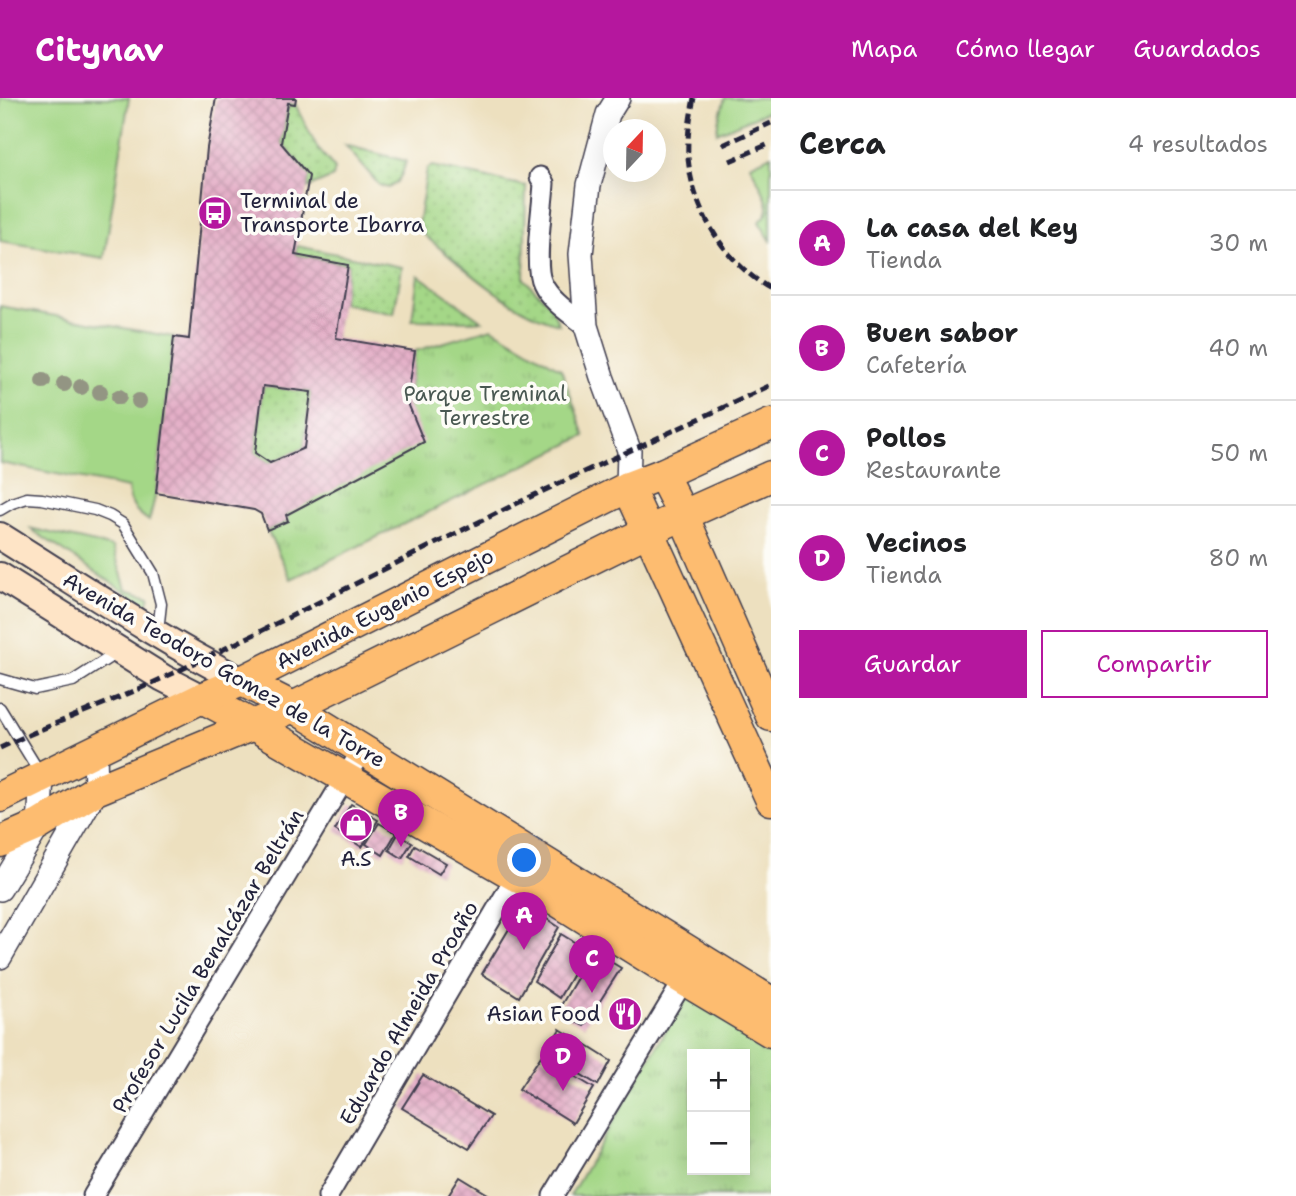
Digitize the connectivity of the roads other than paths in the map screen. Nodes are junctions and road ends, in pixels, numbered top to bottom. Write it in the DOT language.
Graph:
graph roads {
  1 [pos="618,98"];
  2 [pos="540,177"];
  3 [pos="586,326"];
  4 [pos="771,424"];
  5 [pos="629,450"];
  6 [pos="662,474"];
  7 [pos="771,476"];
  8 [pos="628,487"];
  9 [pos="0,510"];
  10 [pos="683,516"];
  11 [pos="648,531"];
  12 [pos="0,536"];
  13 [pos="0,576"];
  14 [pos="158,635"];
  15 [pos="118,651"];
  16 [pos="0,679"];
  17 [pos="242,681"];
  18 [pos="202,698"];
  19 [pos="293,707"];
  20 [pos="0,708"];
  21 [pos="771,716"];
  22 [pos="253,725"];
  23 [pos="362,750"];
  24 [pos="95,751"];
  25 [pos="43,777"];
  26 [pos="345,778"];
  27 [pos="96,790"];
  28 [pos="0,797"];
  29 [pos="771,800"];
  30 [pos="39,825"];
  31 [pos="0,842"];
  32 [pos="523,865"];
  33 [pos="0,889"];
  34 [pos="0,957"];
  35 [pos="691,969"];
  36 [pos="771,1002"];
  37 [pos="771,1032"];
  38 [pos="93,1196"];
  39 [pos="328,1196"];
  40 [pos="553,1196"];
  1 -- 3 [label="street"];
  2 -- 3 [label="street"];
  3 -- 5 [label="street"];
  4 -- 6 [label="main road, Avenida Eugenio Espejo"];
  5 -- 6 [label="street"];
  5 -- 8 [label="street"];
  6 -- 8 [label="main road, Avenida Eugenio Espejo"];
  6 -- 10 [label="main road"];
  7 -- 10 [label="main road"];
  8 -- 11 [label="main road"];
  8 -- 17 [label="main road, Avenida Eugenio Espejo"];
  9 -- 14 [label="lane"];
  10 -- 11 [label="main road"];
  10 -- 21 [label="main road"];
  11 -- 19 [label="main road"];
  11 -- 29 [label="main road"];
  12 -- 14 [label="main road, Avenida Teodoro Gomez de la Torre"];
  13 -- 15 [label="main road, Avenida Teodoro Gomez de la Torre"];
  14 -- 17 [label="main road, Avenida Teodoro Gomez de la Torre"];
  15 -- 16 [label="lane"];
  15 -- 18 [label="main road, Avenida Teodoro Gomez de la Torre"];
  17 -- 18 [label="main road, Avenida Eugenio Espejo"];
  17 -- 19 [label="main road, Avenida Teodoro Gomez de la Torre"];
  18 -- 22 [label="main road, Avenida Teodoro Gomez de la Torre"];
  18 -- 24 [label="main road, Avenida Eugenio Espejo"];
  19 -- 22 [label="main road"];
  19 -- 23 [label="main road, Avenida Teodoro Gomez de la Torre"];
  20 -- 25 [label="lane"];
  22 -- 26 [label="main road, Avenida Teodoro Gomez de la Torre"];
  22 -- 27 [label="main road"];
  23 -- 26 [label="street, Profesor Lucila Benalcázar Beltrán"];
  23 -- 32 [label="main road, Avenida Teodoro Gomez de la Torre"];
  24 -- 25 [label="main road, Avenida Eugenio Espejo"];
  24 -- 27 [label="street"];
  25 -- 28 [label="main road, Avenida Eugenio Espejo"];
  25 -- 30 [label="street"];
  26 -- 32 [label="main road, Avenida Teodoro Gomez de la Torre"];
  26 -- 38 [label="street, Profesor Lucila Benalcázar Beltrán"];
  27 -- 30 [label="main road"];
  27 -- 34 [label="street"];
  30 -- 31 [label="main road"];
  30 -- 33 [label="street"];
  32 -- 35 [label="main road, Avenida Teodoro Gomez de la Torre"];
  32 -- 39 [label="street, Eduardo Almeida Proaño"];
  35 -- 36 [label="main road, Avenida Teodoro Gomez de la Torre"];
  35 -- 37 [label="main road, Avenida Teodoro Gomez de la Torre"];
  35 -- 40 [label="street"];
}
